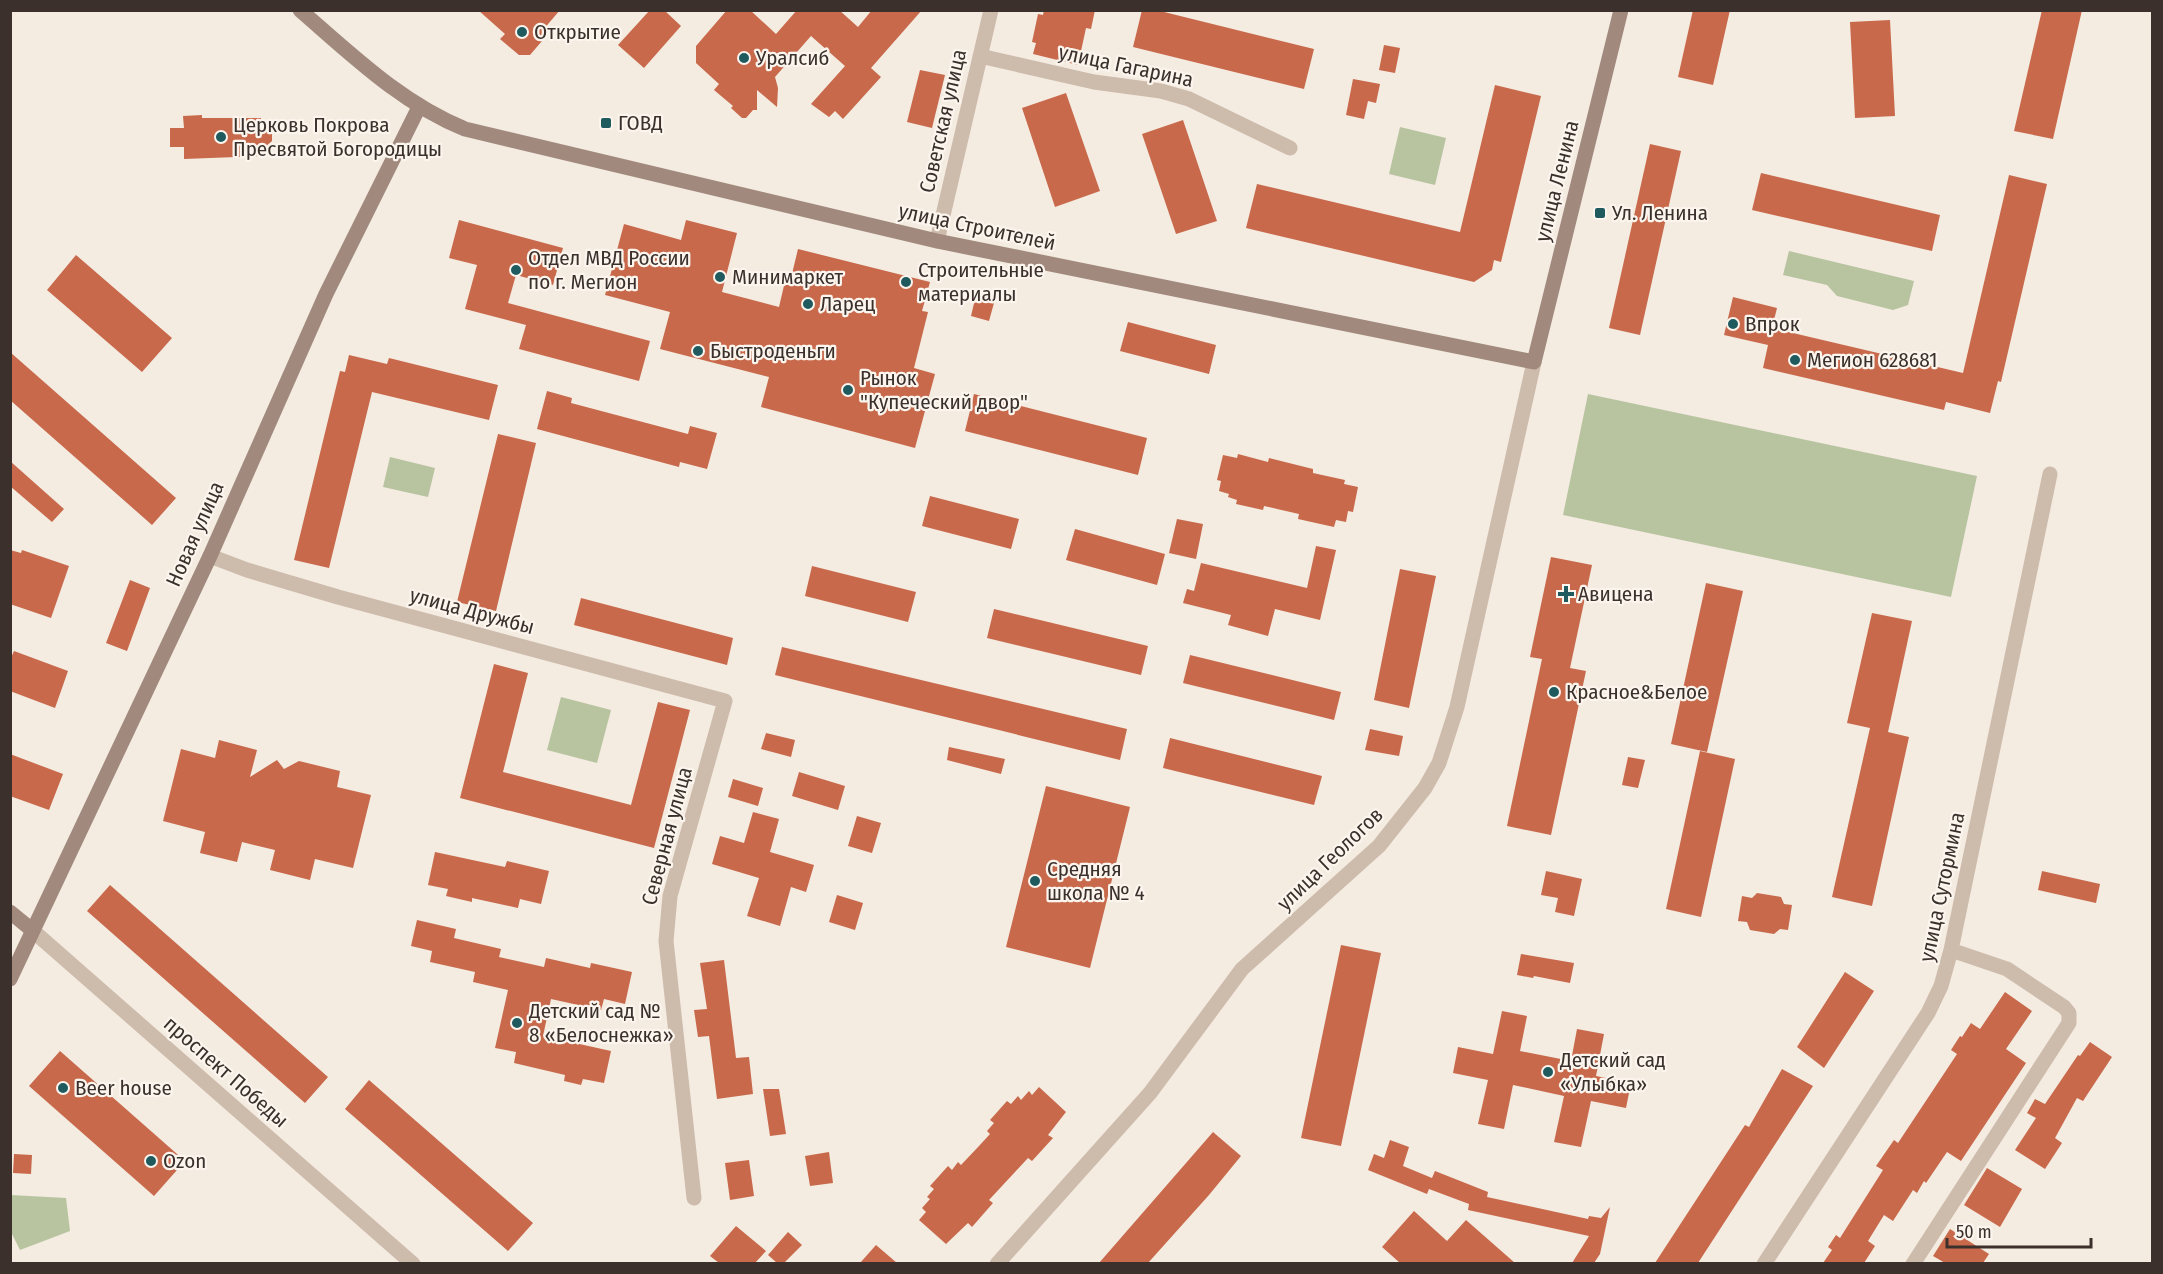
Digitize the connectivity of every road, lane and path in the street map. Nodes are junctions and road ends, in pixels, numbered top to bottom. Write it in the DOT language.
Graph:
graph roads {
  1 [pos="300,10"];
  2 [pos="991,10"];
  3 [pos="1621,10"];
  4 [pos="980,56"];
  5 [pos="419,107"];
  6 [pos="1290,148"];
  7 [pos="937,242"];
  8 [pos="1534,362"];
  9 [pos="2050,474"];
  10 [pos="210,555"];
  11 [pos="725,701"];
  12 [pos="10,912"];
  13 [pos="32,930"];
  14 [pos="1951,950"];
  15 [pos="10,979"];
  16 [pos="694,1198"];
  17 [pos="413,1263"];
  18 [pos="997,1263"];
  19 [pos="1764,1263"];
  20 [pos="1913,1263"];
  1 -- 5 [label="main road, улица Строителей"];
  2 -- 4 [label="street, Советская улица"];
  3 -- 8 [label="main road, улица Ленина"];
  4 -- 6 [label="street, улица Гагарина"];
  4 -- 7 [label="street, Советская улица"];
  5 -- 7 [label="main road, улица Строителей"];
  5 -- 10 [label="main road, Новая улица"];
  7 -- 8 [label="main road, улица Строителей"];
  8 -- 18 [label="street, улица Геологов"];
  9 -- 14 [label="street, улица Сутормина"];
  10 -- 11 [label="street, улица Дружбы"];
  10 -- 13 [label="main road, Новая улица"];
  11 -- 16 [label="street, Северная улица"];
  12 -- 13 [label="main road, проспект Победы"];
  13 -- 15 [label="main road, Новая улица"];
  13 -- 17 [label="street, проспект Победы"];
  14 -- 19 [label="street, улица Сутормина"];
  14 -- 20 [label="street"];
}
